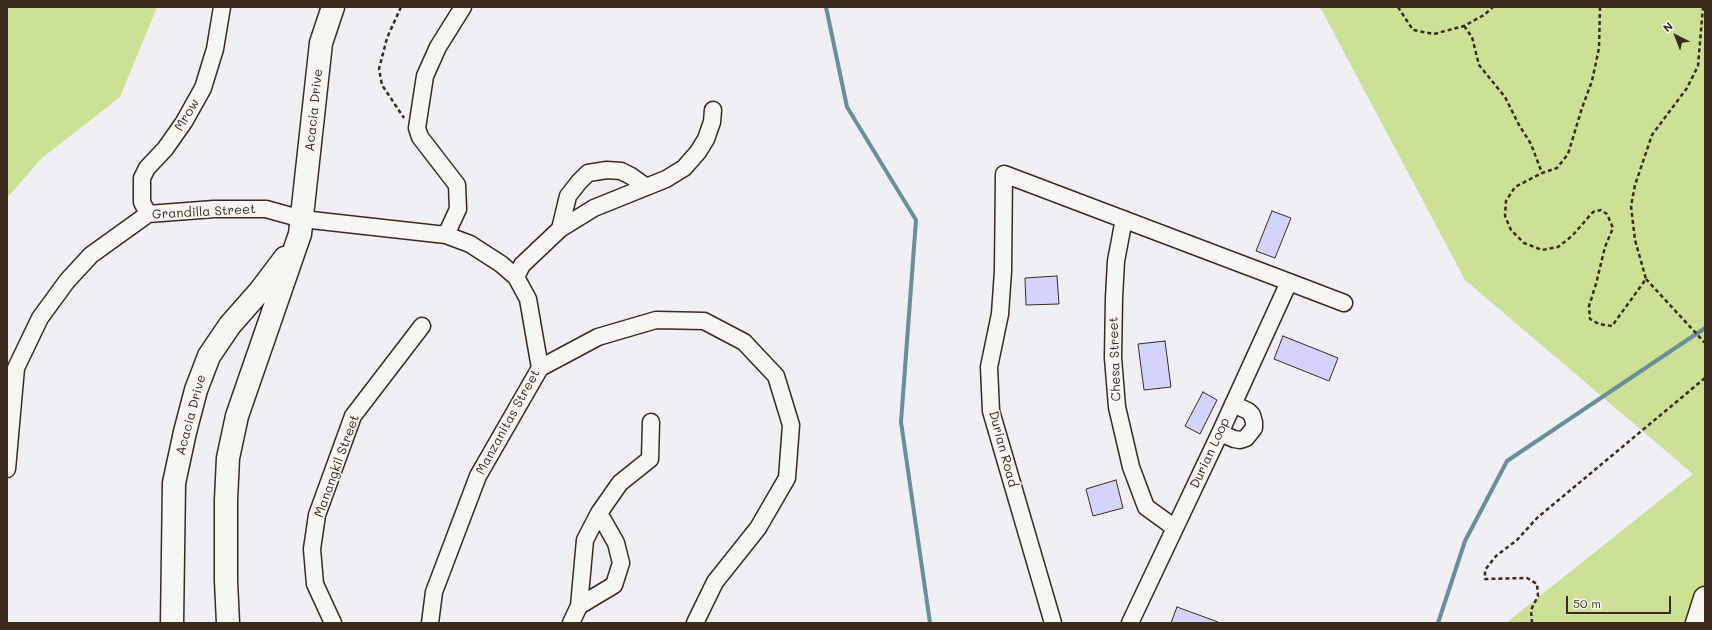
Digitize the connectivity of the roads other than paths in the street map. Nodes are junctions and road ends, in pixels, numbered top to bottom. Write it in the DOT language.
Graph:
graph roads {
  1 [pos="222,7"];
  2 [pos="333,7"];
  3 [pos="463,7"];
  4 [pos="713,110"];
  5 [pos="645,186"];
  6 [pos="148,214"];
  7 [pos="1124,220"];
  8 [pos="300,229"];
  9 [pos="560,229"];
  10 [pos="446,235"];
  11 [pos="516,276"];
  12 [pos="1289,282"];
  13 [pos="1344,303"];
  14 [pos="422,326"];
  15 [pos="540,368"];
  16 [pos="1233,404"];
  17 [pos="651,422"];
  18 [pos="1220,433"];
  19 [pos="7,469"];
  20 [pos="599,513"];
  21 [pos="1175,528"];
  22 [pos="1705,598"];
  23 [pos="579,606"];
  24 [pos="172,623"];
  25 [pos="228,623"];
  26 [pos="333,623"];
  27 [pos="430,623"];
  28 [pos="570,623"];
  29 [pos="695,623"];
  30 [pos="1053,623"];
  31 [pos="1130,623"];
  32 [pos="1697,623"];
  1 -- 6 [label="street, Mrow"];
  2 -- 8 [label="street, Acacia Drive"];
  3 -- 10 [label="street"];
  4 -- 5 [label="street"];
  5 -- 9 [label="street"];
  5 -- 9 [label="street"];
  6 -- 8 [label="street, Grandilla Street"];
  6 -- 19 [label="street, Grandilla Street"];
  7 -- 12 [label="street"];
  7 -- 21 [label="street, Chesa Street"];
  7 -- 30 [label="street, Durian Road"];
  8 -- 10 [label="street, Manzanitas Street"];
  8 -- 24 [label="street, Acacia Drive"];
  8 -- 25 [label="street, Acacia Drive"];
  9 -- 11 [label="street"];
  10 -- 11 [label="street, Manzanitas Street"];
  11 -- 15 [label="street, Manzanitas Street"];
  12 -- 13 [label="street"];
  12 -- 16 [label="street, Durian Loop"];
  14 -- 26 [label="street, Manangkil Street"];
  15 -- 27 [label="street, Manzanitas Street"];
  15 -- 29 [label="street"];
  16 -- 18 [label="street, Durian Loop"];
  16 -- 18 [label="street"];
  17 -- 20 [label="street"];
  18 -- 21 [label="street, Durian Loop"];
  20 -- 23 [label="street"];
  20 -- 23 [label="street"];
  21 -- 31 [label="street, Durian Loop"];
  22 -- 32 [label="street"];
  23 -- 28 [label="street"];
}
